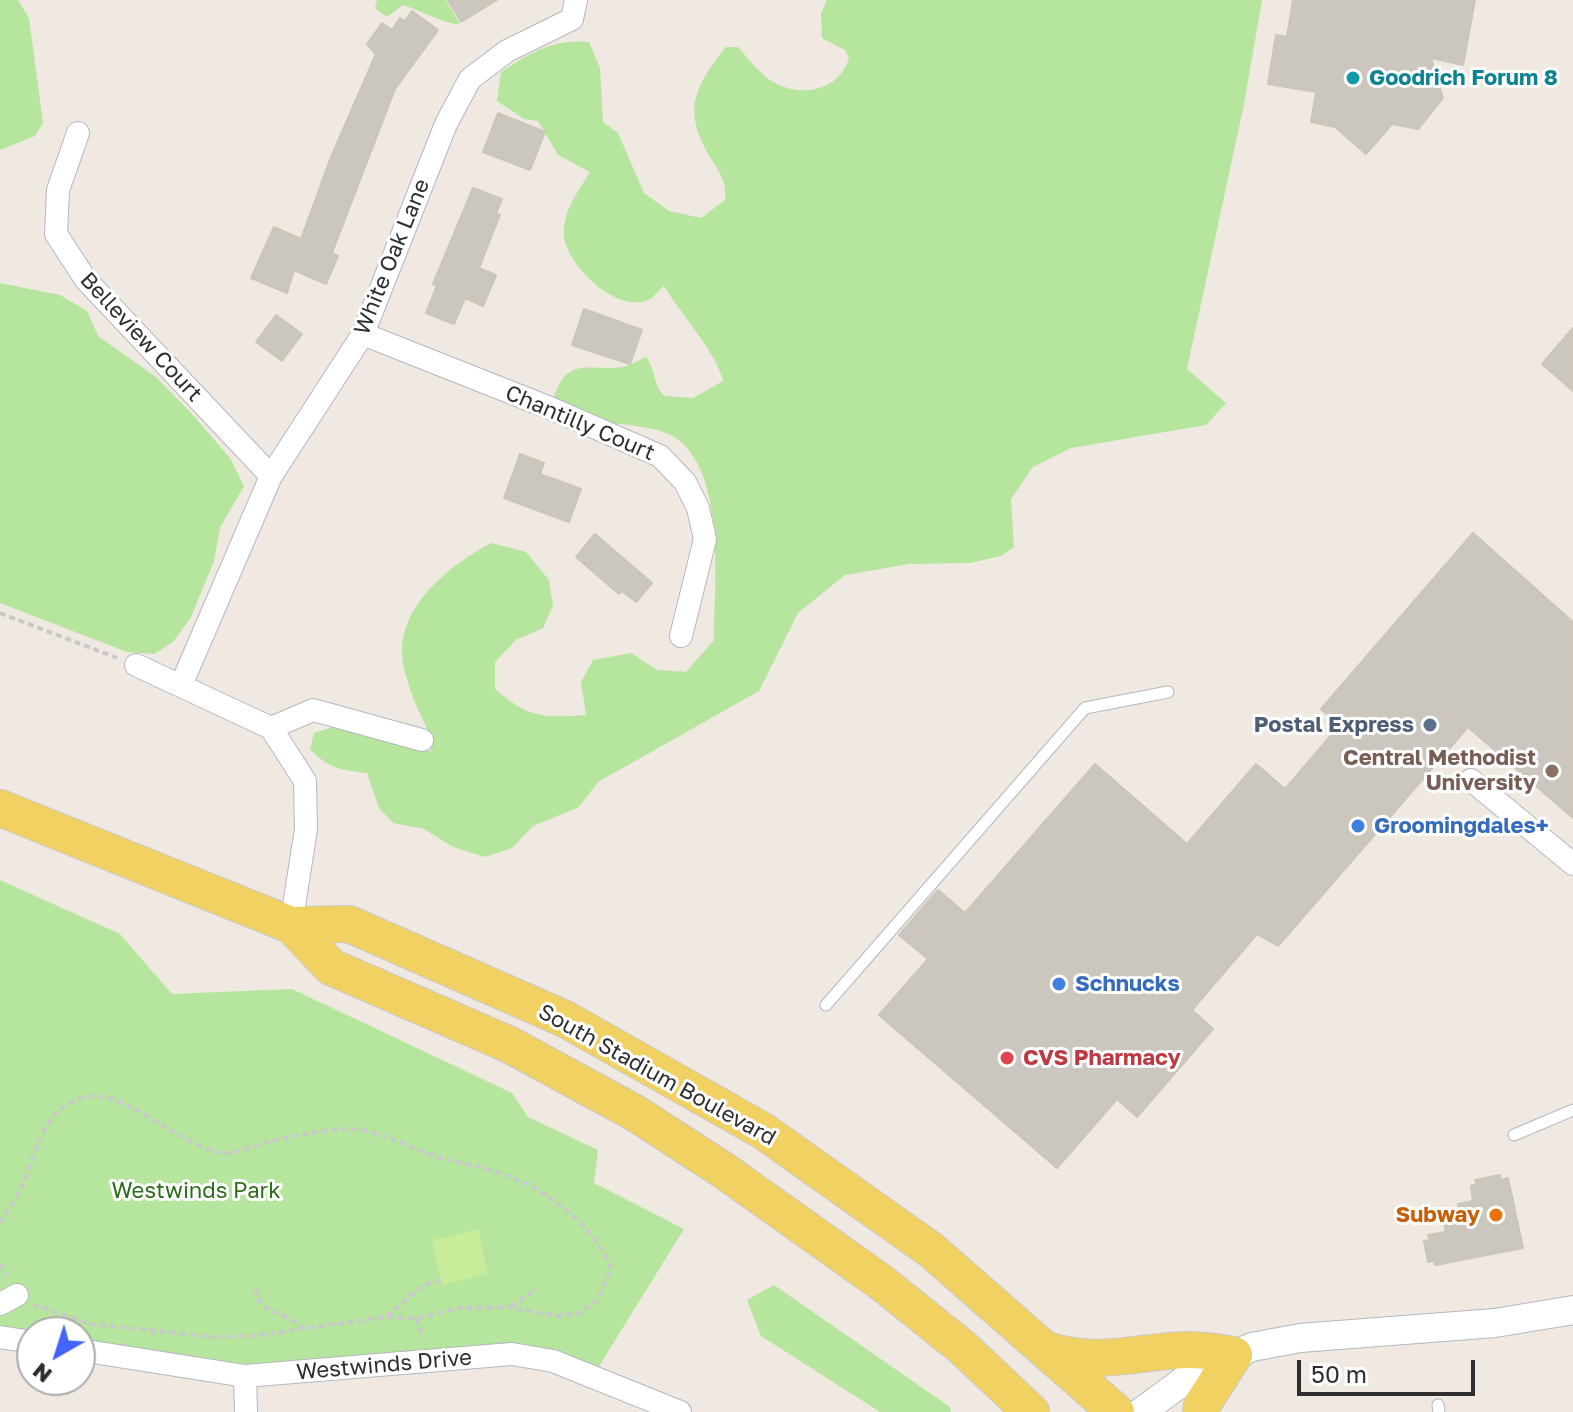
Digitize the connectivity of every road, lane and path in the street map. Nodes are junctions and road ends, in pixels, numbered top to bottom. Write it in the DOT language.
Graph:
graph roads {
  1 [pos="576,0"];
  2 [pos="78,133"];
  3 [pos="363,334"];
  4 [pos="271,476"];
  5 [pos="0,613"];
  6 [pos="681,636"];
  7 [pos="136,665"];
  8 [pos="182,683"];
  9 [pos="1168,692"];
  10 [pos="271,728"];
  11 [pos="422,740"];
  12 [pos="1471,780"];
  13 [pos="0,808"];
  14 [pos="1573,864"];
  15 [pos="291,925"];
  16 [pos="826,1005"];
  17 [pos="1573,1110"];
  18 [pos="1514,1135"];
  19 [pos="0,1223"];
  20 [pos="441,1280"];
  21 [pos="257,1289"];
  22 [pos="537,1289"];
  23 [pos="8,1299"];
  24 [pos="509,1307"];
  25 [pos="1573,1310"];
  26 [pos="385,1317"];
  27 [pos="304,1330"];
  28 [pos="1048,1350"];
  29 [pos="96,1353"];
  30 [pos="1234,1355"];
  31 [pos="245,1376"];
  32 [pos="246,1412"];
  33 [pos="680,1412"];
  34 [pos="1031,1412"];
  35 [pos="1116,1412"];
  36 [pos="1141,1412"];
  37 [pos="1201,1412"];
  1 -- 3 [label="street, White Oak Lane"];
  2 -- 4 [label="street, Belleview Court"];
  3 -- 4 [label="street, White Oak Lane"];
  3 -- 6 [label="street, Chantilly Court"];
  4 -- 8 [label="street, White Oak Lane"];
  5 -- 7 [label="path"];
  7 -- 8 [label="street"];
  8 -- 10 [label="street"];
  9 -- 16 [label="lane"];
  10 -- 11 [label="street"];
  10 -- 15 [label="street"];
  12 -- 14 [label="street"];
  13 -- 15 [label="main road, South Stadium Boulevard"];
  15 -- 28 [label="main road, South Stadium Boulevard"];
  15 -- 34 [label="main road"];
  17 -- 18 [label="lane"];
  19 -- 24 [label="path"];
  20 -- 26 [label="path"];
  21 -- 27 [label="path"];
  22 -- 24 [label="path"];
  23 -- 27 [label="path"];
  24 -- 26 [label="path"];
  25 -- 30 [label="street"];
  26 -- 27 [label="path"];
  28 -- 30 [label="main road"];
  28 -- 35 [label="main road, South Stadium Boulevard"];
  29 -- 31 [label="street, Westwinds Drive"];
  30 -- 36 [label="street"];
  30 -- 37 [label="main road"];
  31 -- 32 [label="street"];
  31 -- 33 [label="street, Westwinds Drive"];
}
